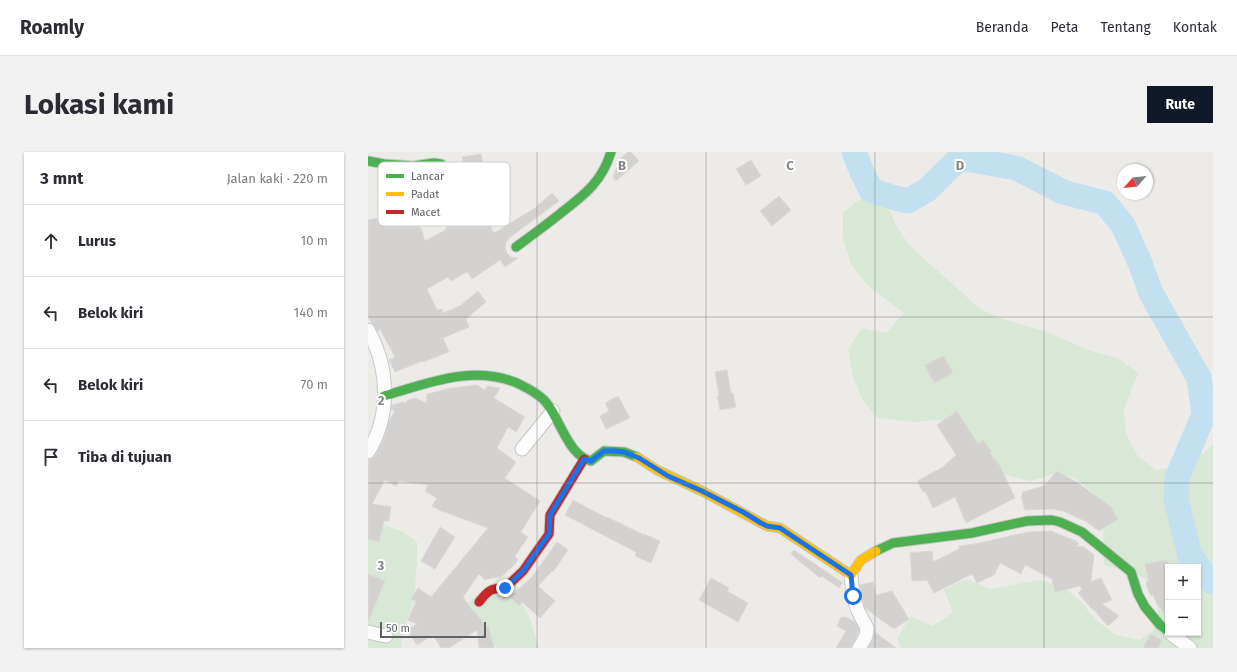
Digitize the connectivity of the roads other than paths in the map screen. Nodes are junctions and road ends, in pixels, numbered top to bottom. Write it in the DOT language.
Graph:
graph roads {
  1 [pos="610,152"];
  2 [pos="368,161"];
  3 [pos="378,162"];
  4 [pos="516,247"];
  5 [pos="368,330"];
  6 [pos="384,396"];
  7 [pos="553,411"];
  8 [pos="522,449"];
  9 [pos="368,452"];
  10 [pos="584,459"];
  11 [pos="851,575"];
  12 [pos="479,602"];
  13 [pos="1165,628"];
  14 [pos="368,632"];
  15 [pos="386,636"];
  16 [pos="1174,636"];
  17 [pos="859,648"];
  18 [pos="1190,648"];
  1 -- 4 [label="street"];
  2 -- 3 [label="street"];
  5 -- 6 [label="street"];
  6 -- 7 [label="street"];
  6 -- 9 [label="street"];
  7 -- 8 [label="street"];
  7 -- 10 [label="street"];
  10 -- 11 [label="street"];
  10 -- 12 [label="street"];
  11 -- 13 [label="street"];
  11 -- 17 [label="street"];
  14 -- 15 [label="street"];
  16 -- 18 [label="street"];
}
